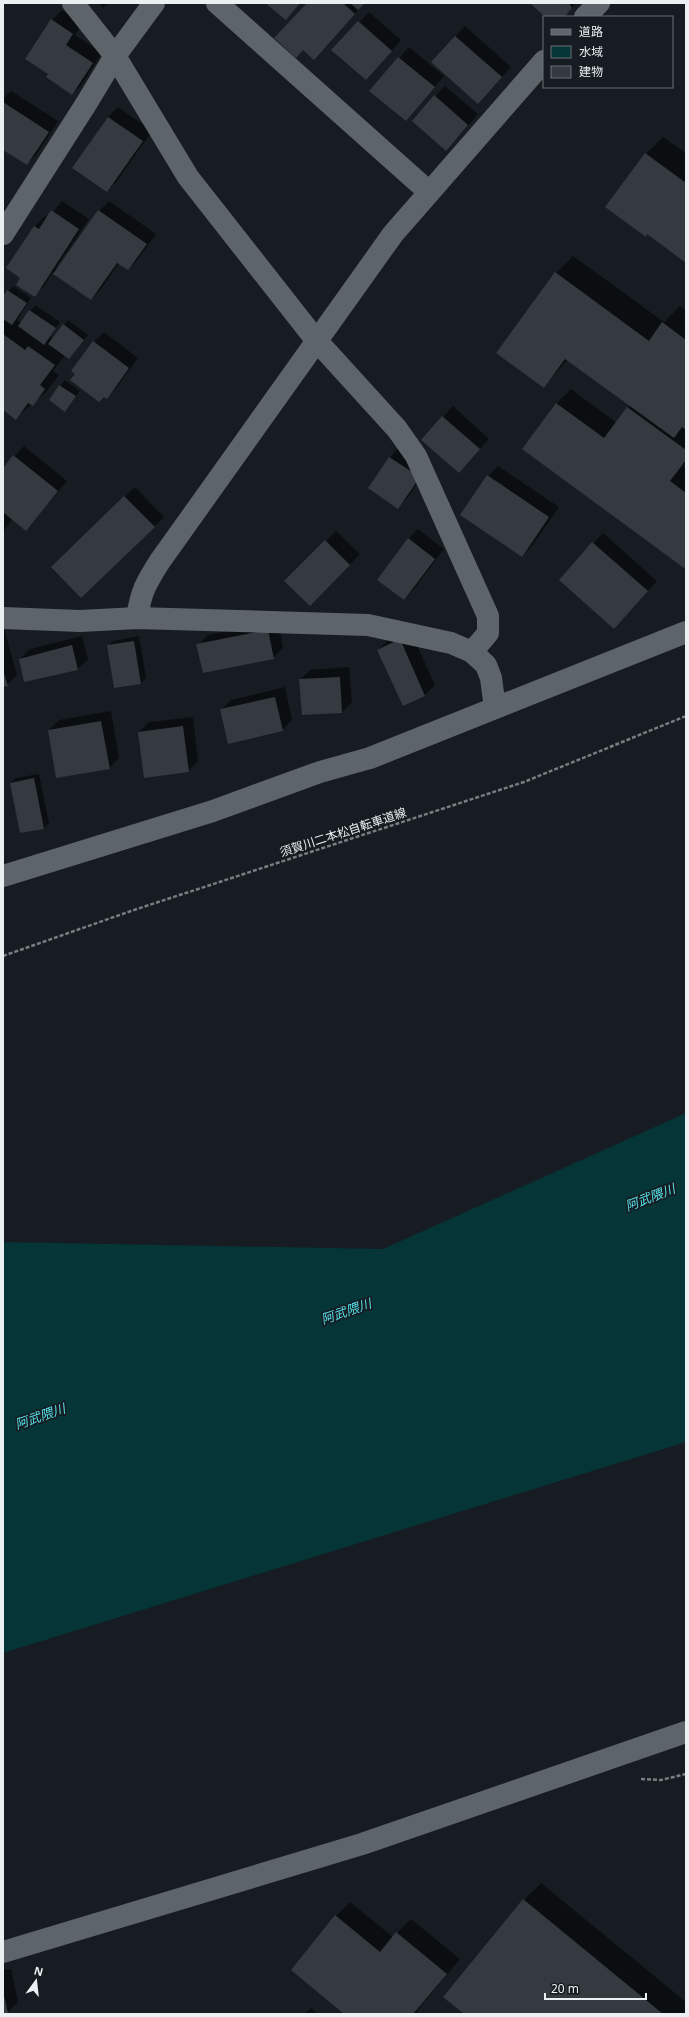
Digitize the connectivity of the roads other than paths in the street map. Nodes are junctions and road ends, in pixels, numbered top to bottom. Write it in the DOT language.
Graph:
graph roads {
  1 [pos="73,3"];
  2 [pos="154,3"];
  3 [pos="217,3"];
  4 [pos="599,3"];
  5 [pos="586,16"];
  6 [pos="115,56"];
  7 [pos="543,62"];
  8 [pos="429,192"];
  9 [pos="3,234"];
  10 [pos="316,340"];
  11 [pos="3,618"];
  12 [pos="137,618"];
  13 [pos="686,632"];
  14 [pos="472,652"];
  15 [pos="496,708"];
  16 [pos="3,876"];
  17 [pos="686,1732"];
  18 [pos="3,1952"];
  1 -- 6 [label="street"];
  2 -- 6 [label="street"];
  3 -- 8 [label="street"];
  4 -- 5 [label="street"];
  6 -- 9 [label="street"];
  6 -- 10 [label="street"];
  7 -- 8 [label="street"];
  8 -- 10 [label="street"];
  10 -- 12 [label="street"];
  10 -- 14 [label="street"];
  11 -- 12 [label="street"];
  12 -- 14 [label="street"];
  13 -- 15 [label="street"];
  14 -- 15 [label="street"];
  15 -- 16 [label="street"];
  17 -- 18 [label="street"];
}
